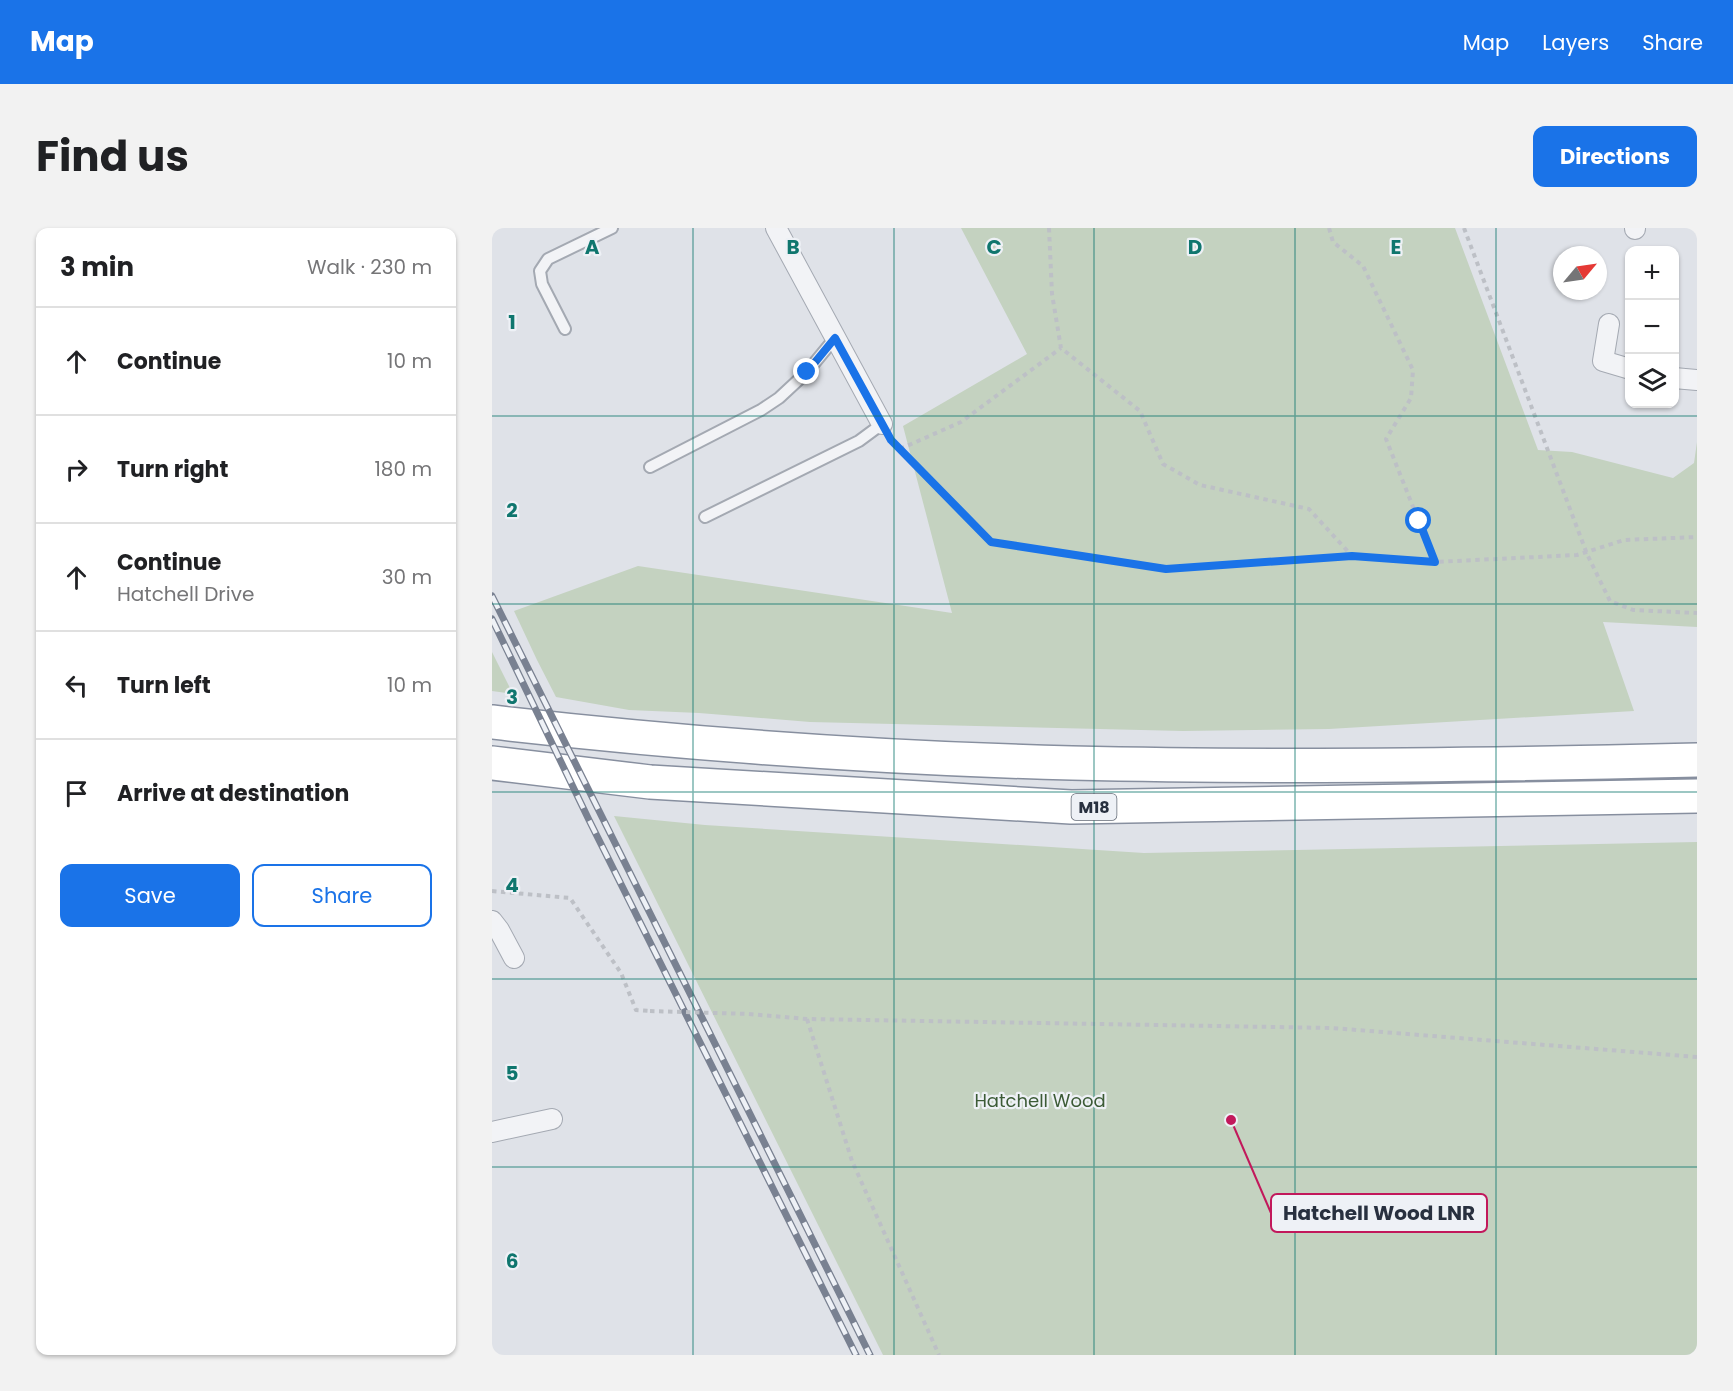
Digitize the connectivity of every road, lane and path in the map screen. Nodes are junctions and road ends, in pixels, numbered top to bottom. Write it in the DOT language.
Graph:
graph roads {
  1 [pos="612,228"];
  2 [pos="776,228"];
  3 [pos="1049,228"];
  4 [pos="1329,228"];
  5 [pos="1464,228"];
  6 [pos="1609,324"];
  7 [pos="565,329"];
  8 [pos="835,338"];
  9 [pos="1061,348"];
  10 [pos="1625,368"];
  11 [pos="1679,378"];
  12 [pos="1697,380"];
  13 [pos="882,424"];
  14 [pos="900,449"];
  15 [pos="650,467"];
  16 [pos="705,517"];
  17 [pos="1697,537"];
  18 [pos="1587,554"];
  19 [pos="1352,556"];
  20 [pos="1435,562"];
  21 [pos="1697,614"];
  22 [pos="492,722"];
  23 [pos="1697,760"];
  24 [pos="492,763"];
  25 [pos="1697,796"];
  26 [pos="492,891"];
  27 [pos="492,921"];
  28 [pos="514,958"];
  29 [pos="807,1019"];
  30 [pos="1697,1056"];
  31 [pos="552,1119"];
  32 [pos="492,1132"];
  33 [pos="939,1355"];
  1 -- 7 [label="lane"];
  2 -- 8 [label="street"];
  3 -- 9 [label="path"];
  4 -- 20 [label="path"];
  5 -- 18 [label="path"];
  6 -- 10 [label="street"];
  8 -- 13 [label="street"];
  8 -- 15 [label="lane"];
  9 -- 14 [label="path"];
  9 -- 19 [label="path"];
  11 -- 12 [label="street"];
  13 -- 14 [label="path"];
  13 -- 16 [label="lane"];
  14 -- 19 [label="path"];
  17 -- 18 [label="path"];
  18 -- 20 [label="path"];
  18 -- 21 [label="path"];
  19 -- 20 [label="path"];
  22 -- 23 [label="highway"];
  24 -- 25 [label="highway, M18"];
  26 -- 29 [label="path, bridge"];
  27 -- 28 [label="street"];
  29 -- 30 [label="path"];
  29 -- 33 [label="path"];
  31 -- 32 [label="street"];
}
